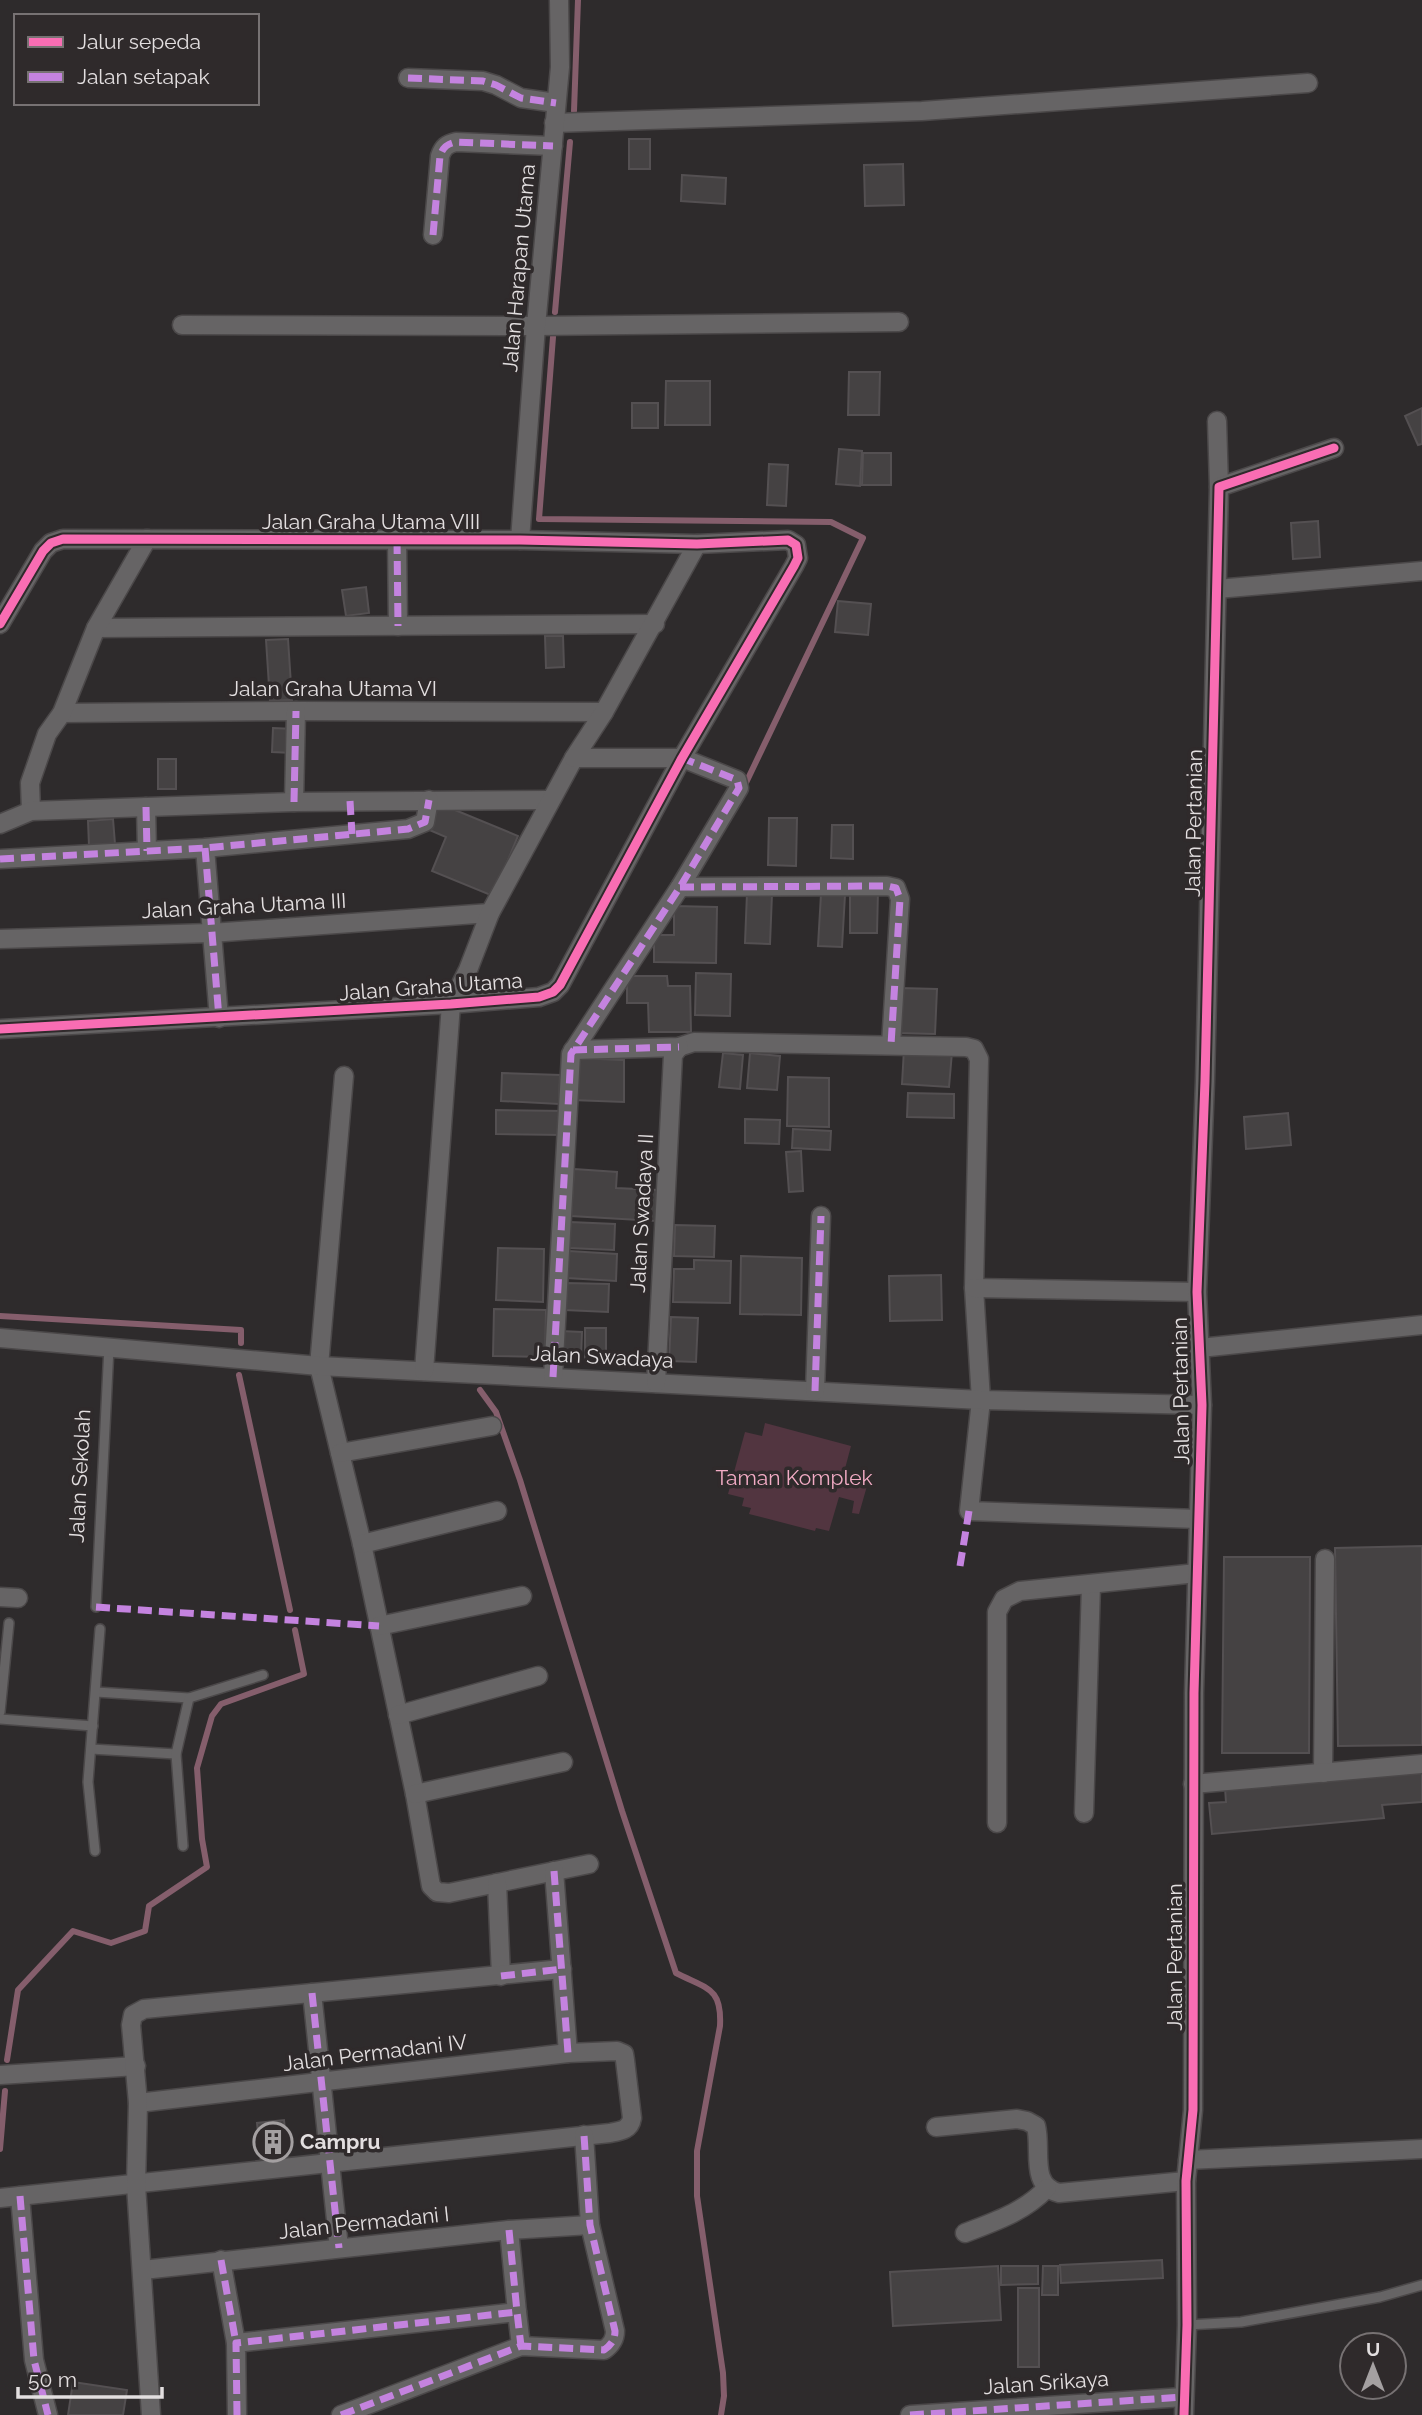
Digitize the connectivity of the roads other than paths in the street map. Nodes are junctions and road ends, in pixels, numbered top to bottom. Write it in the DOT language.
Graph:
graph roads {
  1 [pos="559,0"];
  2 [pos="408,78"];
  3 [pos="1308,83"];
  4 [pos="556,103"];
  5 [pos="554,123"];
  6 [pos="552,146"];
  7 [pos="433,235"];
  8 [pos="899,322"];
  9 [pos="183,325"];
  10 [pos="536,326"];
  11 [pos="1217,421"];
  12 [pos="1334,448"];
  13 [pos="1219,487"];
  14 [pos="147,540"];
  15 [pos="397,540"];
  16 [pos="520,540"];
  17 [pos="788,540"];
  18 [pos="697,544"];
  19 [pos="1422,571"];
  20 [pos="1217,589"];
  21 [pos="0,624"];
  22 [pos="655,624"];
  23 [pos="398,626"];
  24 [pos="96,628"];
  25 [pos="296,711"];
  26 [pos="604,712"];
  27 [pos="62,713"];
  28 [pos="574,758"];
  29 [pos="682,758"];
  30 [pos="429,800"];
  31 [pos="550,800"];
  32 [pos="294,802"];
  33 [pos="350,802"];
  34 [pos="146,807"];
  35 [pos="31,811"];
  36 [pos="0,824"];
  37 [pos="352,834"];
  38 [pos="205,848"];
  39 [pos="147,851"];
  40 [pos="0,859"];
  41 [pos="680,887"];
  42 [pos="490,913"];
  43 [pos="211,933"];
  44 [pos="0,939"];
  45 [pos="451,1004"];
  46 [pos="219,1018"];
  47 [pos="0,1029"];
  48 [pos="891,1045"];
  49 [pos="679,1047"];
  50 [pos="573,1050"];
  51 [pos="344,1076"];
  52 [pos="821,1216"];
  53 [pos="974,1288"];
  54 [pos="1197,1292"];
  55 [pos="1422,1325"];
  56 [pos="0,1338"];
  57 [pos="109,1348"];
  58 [pos="1200,1348"];
  59 [pos="319,1366"];
  60 [pos="424,1371"];
  61 [pos="554,1377"];
  62 [pos="656,1383"];
  63 [pos="815,1391"];
  64 [pos="982,1400"];
  65 [pos="1202,1405"];
  66 [pos="492,1426"];
  67 [pos="340,1453"];
  68 [pos="497,1511"];
  69 [pos="1198,1519"];
  70 [pos="362,1544"];
  71 [pos="1325,1559"];
  72 [pos="1197,1573"];
  73 [pos="1091,1585"];
  74 [pos="522,1596"];
  75 [pos="96,1606"];
  76 [pos="9,1623"];
  77 [pos="379,1626"];
  78 [pos="100,1629"];
  79 [pos="263,1675"];
  80 [pos="538,1675"];
  81 [pos="96,1692"];
  82 [pos="189,1698"];
  83 [pos="0,1712"];
  84 [pos="398,1715"];
  85 [pos="0,1719"];
  86 [pos="93,1726"];
  87 [pos="91,1749"];
  88 [pos="176,1754"];
  89 [pos="563,1762"];
  90 [pos="1422,1764"];
  91 [pos="1323,1773"];
  92 [pos="1193,1784"];
  93 [pos="415,1794"];
  94 [pos="1084,1813"];
  95 [pos="997,1823"];
  96 [pos="183,1846"];
  97 [pos="94,1851"];
  98 [pos="589,1864"];
  99 [pos="554,1871"];
  100 [pos="497,1883"];
  101 [pos="562,1969"];
  102 [pos="501,1976"];
  103 [pos="312,1993"];
  104 [pos="568,2053"];
  105 [pos="136,2066"];
  106 [pos="0,2076"];
  107 [pos="321,2082"];
  108 [pos="138,2103"];
  109 [pos="936,2127"];
  110 [pos="584,2136"];
  111 [pos="1422,2149"];
  112 [pos="1188,2160"];
  113 [pos="331,2163"];
  114 [pos="1186,2181"];
  115 [pos="136,2185"];
  116 [pos="1047,2188"];
  117 [pos="20,2196"];
  118 [pos="0,2198"];
  119 [pos="590,2225"];
  120 [pos="509,2230"];
  121 [pos="965,2233"];
  122 [pos="338,2248"];
  123 [pos="221,2260"];
  124 [pos="143,2270"];
  125 [pos="1422,2285"];
  126 [pos="517,2312"];
  127 [pos="1187,2325"];
  128 [pos="236,2343"];
  129 [pos="521,2346"];
  130 [pos="1184,2406"];
  131 [pos="48,2415"];
  132 [pos="151,2415"];
  133 [pos="237,2415"];
  134 [pos="341,2415"];
  135 [pos="910,2415"];
  1 -- 4 [label="street, Jalan Harapan Utama"];
  2 -- 4 [label="street"];
  3 -- 5 [label="street"];
  4 -- 5 [label="street, Jalan Harapan Utama"];
  5 -- 6 [label="street, Jalan Harapan Utama"];
  6 -- 7 [label="street"];
  6 -- 10 [label="street, Jalan Harapan Utama"];
  8 -- 10 [label="street"];
  9 -- 10 [label="street"];
  10 -- 16 [label="street, Jalan Harapan Utama"];
  11 -- 13 [label="street, Jalan Pertanian"];
  12 -- 13 [label="street"];
  13 -- 20 [label="street, Jalan Pertanian"];
  14 -- 15 [label="street, Jalan Graha Utama VIII"];
  14 -- 21 [label="street, Jalan Graha Utama VIII"];
  14 -- 24 [label="street"];
  15 -- 16 [label="street, Jalan Graha Utama VIII"];
  15 -- 23 [label="street"];
  16 -- 18 [label="street, Jalan Graha Utama VIII"];
  17 -- 18 [label="street, Jalan Graha Utama VIII"];
  17 -- 29 [label="street, Jalan Graha Utama"];
  18 -- 22 [label="street"];
  19 -- 20 [label="street"];
  20 -- 54 [label="street, Jalan Pertanian"];
  22 -- 23 [label="street"];
  22 -- 26 [label="street"];
  23 -- 24 [label="street"];
  24 -- 27 [label="street"];
  25 -- 26 [label="street, Jalan Graha Utama VI"];
  25 -- 27 [label="street, Jalan Graha Utama VI"];
  25 -- 32 [label="street"];
  26 -- 28 [label="street"];
  27 -- 35 [label="street"];
  28 -- 29 [label="street"];
  28 -- 31 [label="street"];
  29 -- 41 [label="street"];
  29 -- 45 [label="street, Jalan Graha Utama"];
  30 -- 31 [label="street"];
  30 -- 33 [label="street"];
  30 -- 37 [label="street"];
  31 -- 42 [label="street"];
  32 -- 33 [label="street"];
  32 -- 34 [label="street"];
  33 -- 37 [label="street"];
  34 -- 35 [label="street"];
  34 -- 39 [label="street"];
  35 -- 36 [label="street"];
  37 -- 38 [label="street"];
  38 -- 39 [label="street"];
  38 -- 43 [label="street"];
  39 -- 40 [label="street"];
  41 -- 48 [label="street"];
  41 -- 50 [label="street"];
  42 -- 43 [label="street, Jalan Graha Utama III"];
  42 -- 45 [label="street"];
  43 -- 44 [label="street, Jalan Graha Utama III"];
  43 -- 46 [label="street"];
  45 -- 46 [label="street, Jalan Graha Utama"];
  45 -- 60 [label="street"];
  46 -- 47 [label="street, Jalan Graha Utama"];
  48 -- 49 [label="street"];
  48 -- 53 [label="street"];
  49 -- 50 [label="street"];
  49 -- 62 [label="street, Jalan Swadaya II"];
  50 -- 61 [label="street"];
  51 -- 59 [label="street"];
  52 -- 63 [label="street"];
  53 -- 54 [label="street"];
  53 -- 64 [label="street"];
  54 -- 58 [label="street, Jalan Pertanian"];
  55 -- 58 [label="street"];
  56 -- 57 [label="street, Jalan Swadaya"];
  57 -- 59 [label="street, Jalan Swadaya"];
  57 -- 75 [label="lane, Jalan Sekolah"];
  58 -- 65 [label="street, Jalan Pertanian"];
  59 -- 60 [label="street, Jalan Swadaya"];
  59 -- 67 [label="street"];
  60 -- 61 [label="street, Jalan Swadaya"];
  61 -- 62 [label="street, Jalan Swadaya"];
  62 -- 63 [label="street, Jalan Swadaya"];
  63 -- 64 [label="street, Jalan Swadaya"];
  64 -- 65 [label="street, Jalan Swadaya"];
  64 -- 69 [label="street"];
  65 -- 69 [label="street, Jalan Pertanian"];
  66 -- 67 [label="street"];
  67 -- 70 [label="street"];
  68 -- 70 [label="street"];
  69 -- 72 [label="street, Jalan Pertanian"];
  70 -- 77 [label="street"];
  71 -- 91 [label="street"];
  72 -- 73 [label="street"];
  72 -- 92 [label="street, Jalan Pertanian"];
  73 -- 94 [label="street"];
  73 -- 95 [label="street"];
  74 -- 77 [label="street"];
  76 -- 83 [label="lane"];
  77 -- 84 [label="street"];
  78 -- 81 [label="lane"];
  79 -- 82 [label="lane"];
  80 -- 84 [label="street"];
  81 -- 82 [label="lane"];
  81 -- 86 [label="lane"];
  82 -- 88 [label="lane"];
  84 -- 93 [label="street"];
  85 -- 86 [label="lane"];
  86 -- 87 [label="lane"];
  87 -- 88 [label="lane"];
  87 -- 97 [label="lane"];
  88 -- 96 [label="lane"];
  89 -- 93 [label="street"];
  90 -- 91 [label="street"];
  91 -- 92 [label="street"];
  92 -- 112 [label="street, Jalan Pertanian"];
  93 -- 100 [label="street"];
  98 -- 99 [label="street"];
  99 -- 100 [label="street"];
  99 -- 101 [label="street"];
  100 -- 102 [label="street"];
  101 -- 102 [label="street"];
  101 -- 104 [label="street"];
  102 -- 103 [label="street"];
  103 -- 105 [label="street"];
  103 -- 107 [label="street"];
  104 -- 107 [label="street, Jalan Permadani IV"];
  104 -- 110 [label="street, Jalan Permadani IV"];
  105 -- 106 [label="street"];
  105 -- 108 [label="street"];
  107 -- 108 [label="street, Jalan Permadani IV"];
  107 -- 113 [label="street"];
  108 -- 115 [label="street"];
  109 -- 116 [label="street"];
  110 -- 113 [label="street"];
  110 -- 119 [label="street"];
  111 -- 112 [label="street"];
  112 -- 114 [label="street, Jalan Pertanian"];
  113 -- 115 [label="street"];
  113 -- 122 [label="street"];
  114 -- 116 [label="street"];
  114 -- 127 [label="street, Jalan Pertanian"];
  115 -- 117 [label="street"];
  115 -- 124 [label="street"];
  116 -- 121 [label="street"];
  117 -- 118 [label="street"];
  117 -- 131 [label="street"];
  119 -- 120 [label="street, Jalan Permadani I"];
  119 -- 129 [label="street"];
  120 -- 122 [label="street, Jalan Permadani I"];
  120 -- 126 [label="street"];
  122 -- 123 [label="street, Jalan Permadani I"];
  123 -- 124 [label="street, Jalan Permadani I"];
  123 -- 128 [label="street"];
  124 -- 132 [label="street"];
  125 -- 127 [label="lane"];
  126 -- 128 [label="street"];
  126 -- 129 [label="street"];
  127 -- 130 [label="street, Jalan Pertanian"];
  128 -- 133 [label="street"];
  129 -- 134 [label="street"];
  130 -- 135 [label="street, Jalan Srikaya"];
}
